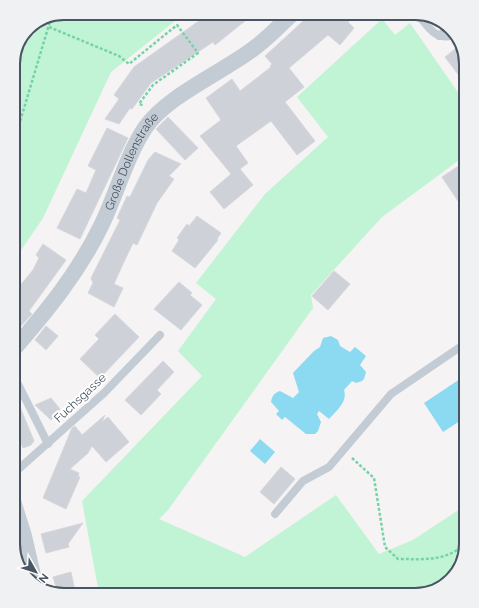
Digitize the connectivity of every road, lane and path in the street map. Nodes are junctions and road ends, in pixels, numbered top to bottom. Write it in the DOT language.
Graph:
graph roads {
  1 [pos="285,20"];
  2 [pos="423,21"];
  3 [pos="50,22"];
  4 [pos="49,27"];
  5 [pos="445,32"];
  6 [pos="439,36"];
  7 [pos="449,36"];
  8 [pos="140,104"];
  9 [pos="20,122"];
  10 [pos="160,335"];
  11 [pos="20,342"];
  12 [pos="459,348"];
  13 [pos="20,388"];
  14 [pos="48,444"];
  15 [pos="343,451"];
  16 [pos="20,468"];
  17 [pos="275,514"];
  18 [pos="20,523"];
  19 [pos="459,550"];
  20 [pos="33,575"];
  1 -- 11 [label="street, Große Dollenstraße"];
  2 -- 6 [label="lane"];
  3 -- 4 [label="path"];
  4 -- 8 [label="path"];
  4 -- 9 [label="path"];
  5 -- 6 [label="lane"];
  6 -- 7 [label="lane"];
  10 -- 14 [label="lane, Fuchsgasse"];
  12 -- 15 [label="lane"];
  13 -- 14 [label="lane"];
  14 -- 16 [label="lane, Fuchsgasse"];
  15 -- 17 [label="lane"];
  15 -- 19 [label="path"];
  18 -- 20 [label="street"];
}
